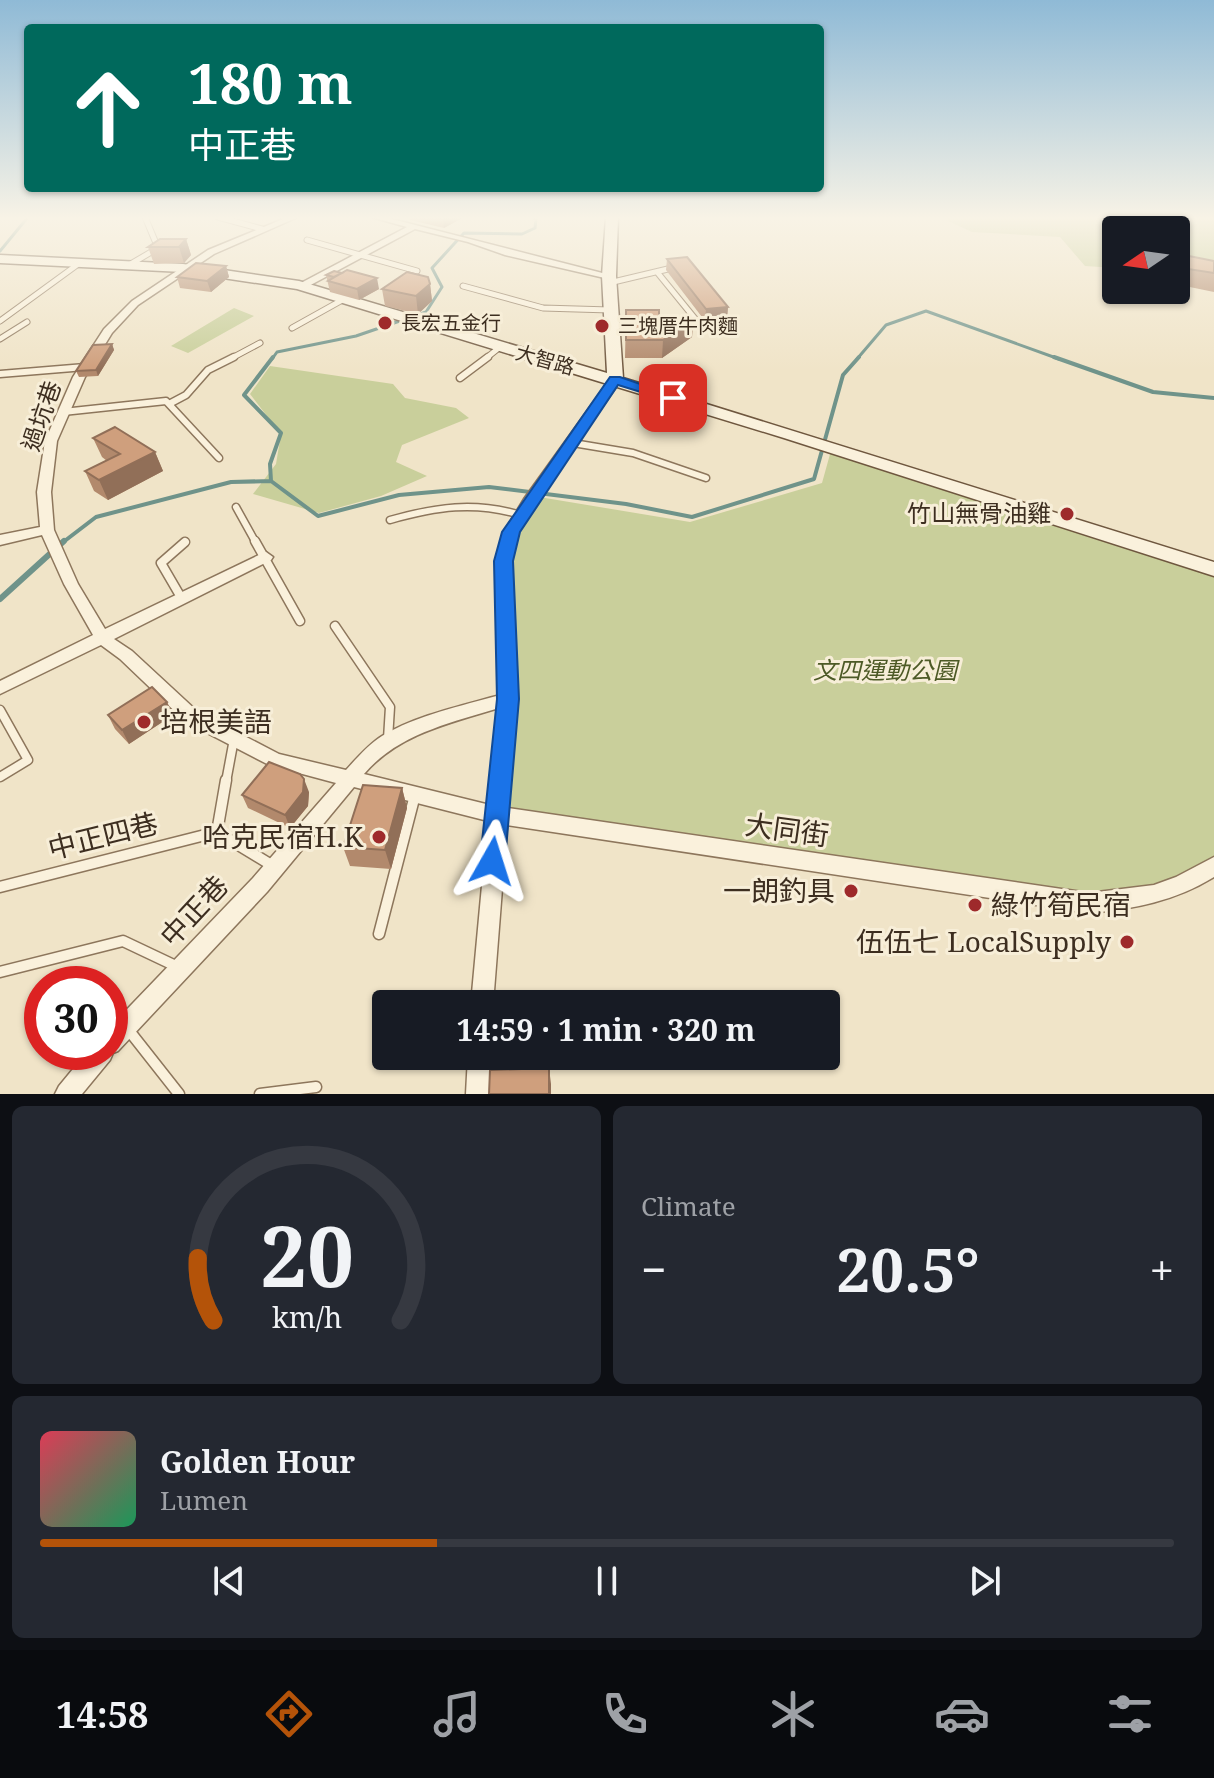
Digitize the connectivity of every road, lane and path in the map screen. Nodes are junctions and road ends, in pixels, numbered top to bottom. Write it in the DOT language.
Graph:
graph roads {
  1 [pos="73,268"];
  2 [pos="183,268"];
  3 [pos="336,268"];
  4 [pos="407,268"];
  5 [pos="566,268"];
  6 [pos="610,268"];
  7 [pos="672,268"];
  8 [pos="417,271"];
  9 [pos="657,272"];
  10 [pos="609,279"];
  11 [pos="302,286"];
  12 [pos="463,286"];
  13 [pos="344,299"];
  14 [pos="612,310"];
  15 [pos="0,321"];
  16 [pos="27,322"];
  17 [pos="701,326"];
  18 [pos="292,328"];
  19 [pos="0,339"];
  20 [pos="260,343"];
  21 [pos="500,347"];
  22 [pos="86,367"];
  23 [pos="0,374"];
  24 [pos="460,378"];
  25 [pos="615,380"];
  26 [pos="169,404"];
  27 [pos="62,413"];
  28 [pos="573,443"];
  29 [pos="219,458"];
  30 [pos="706,478"];
  31 [pos="236,507"];
  32 [pos="521,515"];
  33 [pos="390,520"];
  34 [pos="49,535"];
  35 [pos="0,540"];
  36 [pos="185,542"];
  37 [pos="266,557"];
  38 [pos="1214,569"];
  39 [pos="182,599"];
  40 [pos="300,621"];
  41 [pos="335,626"];
  42 [pos="103,639"];
  43 [pos="0,688"];
  44 [pos="508,699"];
  45 [pos="0,710"];
  46 [pos="234,739"];
  47 [pos="388,741"];
  48 [pos="0,777"];
  49 [pos="348,779"];
  50 [pos="415,795"];
  51 [pos="497,815"];
  52 [pos="217,832"];
  53 [pos="1214,866"];
  54 [pos="275,867"];
  55 [pos="0,887"];
  56 [pos="379,934"];
  57 [pos="181,968"];
  58 [pos="0,972"];
  59 [pos="483,990"];
  60 [pos="128,1024"];
  61 [pos="128,1029"];
  62 [pos="87,1070"];
  63 [pos="479,1070"];
  64 [pos="316,1087"];
  65 [pos="67,1094"];
  66 [pos="179,1094"];
  67 [pos="260,1094"];
  68 [pos="478,1094"];
  1 -- 15 [label="lane"];
  2 -- 11 [label="street, 大智路"];
  2 -- 22 [label="street, 過坑巷"];
  3 -- 11 [label="street"];
  4 -- 8 [label="lane"];
  5 -- 10 [label="street"];
  6 -- 10 [label="street"];
  7 -- 9 [label="lane"];
  9 -- 10 [label="lane"];
  9 -- 17 [label="lane"];
  10 -- 14 [label="street"];
  11 -- 13 [label="street, 大智路"];
  12 -- 14 [label="lane"];
  13 -- 18 [label="lane"];
  13 -- 21 [label="street, 大智路"];
  14 -- 25 [label="street"];
  16 -- 19 [label="lane"];
  20 -- 26 [label="lane"];
  21 -- 24 [label="lane"];
  21 -- 25 [label="street, 大智路"];
  22 -- 23 [label="lane, 過坑巷"];
  22 -- 27 [label="street, 過坑巷"];
  25 -- 28 [label="street"];
  25 -- 38 [label="street, 大智路"];
  26 -- 27 [label="lane"];
  26 -- 29 [label="lane"];
  27 -- 34 [label="street, 過坑巷"];
  28 -- 30 [label="lane"];
  28 -- 32 [label="street"];
  31 -- 37 [label="lane"];
  32 -- 33 [label="lane"];
  32 -- 44 [label="street"];
  34 -- 35 [label="street"];
  34 -- 42 [label="street"];
  36 -- 39 [label="lane"];
  37 -- 39 [label="street"];
  37 -- 40 [label="lane"];
  39 -- 42 [label="street"];
  41 -- 47 [label="lane"];
  42 -- 43 [label="street"];
  42 -- 46 [label="street"];
  44 -- 47 [label="street, 中正巷"];
  44 -- 51 [label="street"];
  45 -- 48 [label="lane"];
  46 -- 49 [label="street"];
  46 -- 52 [label="lane"];
  47 -- 49 [label="street, 中正巷"];
  49 -- 50 [label="street, 大同街"];
  49 -- 54 [label="street, 中正巷"];
  50 -- 51 [label="street, 大同街"];
  50 -- 56 [label="lane"];
  51 -- 53 [label="street, 大同街"];
  51 -- 59 [label="street"];
  52 -- 54 [label="lane"];
  52 -- 55 [label="lane, 中正四巷"];
  54 -- 57 [label="street, 中正巷"];
  57 -- 58 [label="lane"];
  57 -- 60 [label="street, 中正巷"];
  61 -- 66 [label="lane"];
  62 -- 65 [label="street"];
  63 -- 68 [label="street"];
  64 -- 67 [label="lane"];
}
